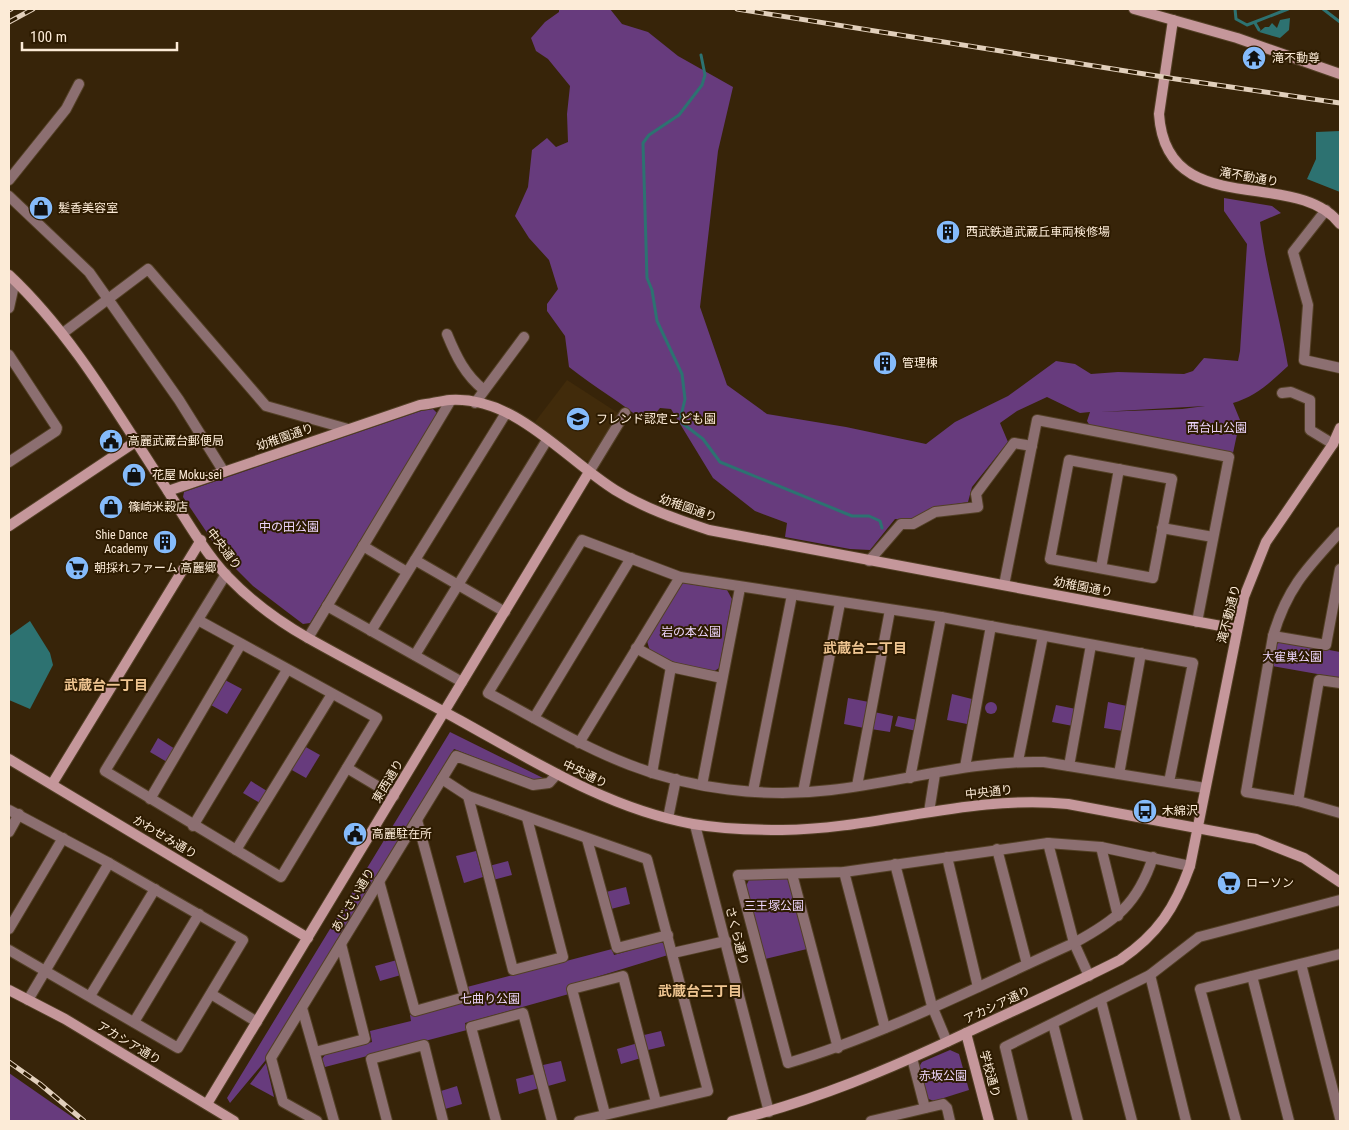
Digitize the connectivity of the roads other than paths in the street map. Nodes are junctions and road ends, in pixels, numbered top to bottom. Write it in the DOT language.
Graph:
graph roads {
  1 [pos="1134,9"];
  2 [pos="1173,20"];
  3 [pos="1340,74"];
  4 [pos="79,84"];
  5 [pos="9,180"];
  6 [pos="9,196"];
  7 [pos="1326,210"];
  8 [pos="1340,224"];
  9 [pos="12,278"];
  10 [pos="108,298"];
  11 [pos="9,308"];
  12 [pos="63,334"];
  13 [pos="446,334"];
  14 [pos="524,337"];
  15 [pos="9,355"];
  16 [pos="1340,368"];
  17 [pos="484,390"];
  18 [pos="1282,393"];
  19 [pos="451,400"];
  20 [pos="475,403"];
  21 [pos="506,412"];
  22 [pos="626,413"];
  23 [pos="1340,428"];
  24 [pos="348,429"];
  25 [pos="547,440"];
  26 [pos="135,442"];
  27 [pos="1332,444"];
  28 [pos="1032,446"];
  29 [pos="9,462"];
  30 [pos="1120,469"];
  31 [pos="224,472"];
  32 [pos="590,472"];
  33 [pos="168,491"];
  34 [pos="9,526"];
  35 [pos="1162,528"];
  36 [pos="1340,532"];
  37 [pos="1213,538"];
  38 [pos="201,540"];
  39 [pos="363,546"];
  40 [pos="631,558"];
  41 [pos="415,560"];
  42 [pos="869,561"];
  43 [pos="1101,568"];
  44 [pos="1340,568"];
  45 [pos="407,572"];
  46 [pos="226,574"];
  47 [pos="680,577"];
  48 [pos="458,585"];
  49 [pos="1004,585"];
  50 [pos="740,588"];
  51 [pos="792,595"];
  52 [pos="840,602"];
  53 [pos="327,606"];
  54 [pos="890,610"];
  55 [pos="505,612"];
  56 [pos="941,617"];
  57 [pos="198,620"];
  58 [pos="1197,622"];
  59 [pos="991,626"];
  60 [pos="1236,629"];
  61 [pos="371,631"];
  62 [pos="1043,636"];
  63 [pos="1273,636"];
  64 [pos="308,638"];
  65 [pos="241,644"];
  66 [pos="1091,645"];
  67 [pos="636,648"];
  68 [pos="1141,654"];
  69 [pos="416,655"];
  70 [pos="671,667"];
  71 [pos="287,670"];
  72 [pos="722,678"];
  73 [pos="462,682"];
  74 [pos="1340,683"];
  75 [pos="332,694"];
  76 [pos="444,712"];
  77 [pos="534,718"];
  78 [pos="579,743"];
  79 [pos="9,759"];
  80 [pos="1018,761"];
  81 [pos="1069,766"];
  82 [pos="964,767"];
  83 [pos="347,768"];
  84 [pos="652,772"];
  85 [pos="557,774"];
  86 [pos="935,774"];
  87 [pos="1119,774"];
  88 [pos="910,778"];
  89 [pos="442,779"];
  90 [pos="676,779"];
  91 [pos="1169,782"];
  92 [pos="52,784"];
  93 [pos="702,785"];
  94 [pos="857,786"];
  95 [pos="1205,788"];
  96 [pos="753,791"];
  97 [pos="803,792"];
  98 [pos="394,796"];
  99 [pos="468,796"];
  100 [pos="150,798"];
  101 [pos="1298,801"];
  102 [pos="9,810"];
  103 [pos="929,812"];
  104 [pos="1340,813"];
  105 [pos="19,814"];
  106 [pos="527,818"];
  107 [pos="668,818"];
  108 [pos="417,820"];
  109 [pos="696,825"];
  110 [pos="194,826"];
  111 [pos="1197,828"];
  112 [pos="9,832"];
  113 [pos="63,838"];
  114 [pos="587,839"];
  115 [pos="1048,843"];
  116 [pos="1101,847"];
  117 [pos="997,849"];
  118 [pos="236,850"];
  119 [pos="947,857"];
  120 [pos="1153,857"];
  121 [pos="109,863"];
  122 [pos="895,864"];
  123 [pos="1190,866"];
  124 [pos="844,872"];
  125 [pos="792,874"];
  126 [pos="379,881"];
  127 [pos="1340,882"];
  128 [pos="155,889"];
  129 [pos="1340,900"];
  130 [pos="200,914"];
  131 [pos="1118,916"];
  132 [pos="9,929"];
  133 [pos="668,934"];
  134 [pos="308,938"];
  135 [pos="726,942"];
  136 [pos="1074,943"];
  137 [pos="340,944"];
  138 [pos="9,950"];
  139 [pos="672,953"];
  140 [pos="1340,954"];
  141 [pos="1027,964"];
  142 [pos="1301,964"];
  143 [pos="46,970"];
  144 [pos="1150,975"];
  145 [pos="1089,976"];
  146 [pos="1252,976"];
  147 [pos="978,987"];
  148 [pos="9,990"];
  149 [pos="211,994"];
  150 [pos="90,996"];
  151 [pos="28,1000"];
  152 [pos="1101,1001"];
  153 [pos="932,1006"];
  154 [pos="302,1008"];
  155 [pos="134,1022"];
  156 [pos="257,1022"];
  157 [pos="1053,1024"];
  158 [pos="885,1028"];
  159 [pos="966,1033"];
  160 [pos="947,1042"];
  161 [pos="838,1048"];
  162 [pos="315,1052"];
  163 [pos="912,1058"];
  164 [pos="656,1102"];
  165 [pos="207,1104"];
  166 [pos="924,1108"];
  167 [pos="769,1112"];
  168 [pos="605,1114"];
  169 [pos="899,1118"];
  170 [pos="1340,1118"];
  171 [pos="234,1121"];
  172 [pos="317,1121"];
  173 [pos="334,1121"];
  174 [pos="387,1121"];
  175 [pos="443,1121"];
  176 [pos="496,1121"];
  177 [pos="552,1121"];
  178 [pos="579,1121"];
  179 [pos="732,1121"];
  180 [pos="871,1121"];
  181 [pos="950,1121"];
  182 [pos="989,1121"];
  183 [pos="1023,1121"];
  184 [pos="1078,1121"];
  185 [pos="1132,1121"];
  186 [pos="1186,1121"];
  187 [pos="1236,1121"];
  188 [pos="1289,1121"];
  1 -- 2 [label="street"];
  2 -- 3 [label="street"];
  2 -- 7 [label="street, 滝不動通り"];
  4 -- 5 [label="street"];
  6 -- 10 [label="street"];
  7 -- 8 [label="street, 滝不動通り"];
  7 -- 16 [label="street"];
  9 -- 11 [label="street"];
  9 -- 12 [label="street, 中央通り"];
  10 -- 12 [label="street"];
  10 -- 24 [label="street"];
  10 -- 31 [label="street"];
  12 -- 26 [label="street, 中央通り"];
  13 -- 17 [label="street"];
  14 -- 17 [label="street"];
  15 -- 29 [label="street"];
  17 -- 20 [label="street"];
  18 -- 27 [label="street"];
  19 -- 20 [label="street, 幼稚園通り"];
  19 -- 24 [label="street, 幼稚園通り"];
  19 -- 39 [label="street"];
  20 -- 21 [label="street, 幼稚園通り"];
  21 -- 25 [label="street, 幼稚園通り"];
  21 -- 41 [label="street"];
  22 -- 32 [label="street"];
  23 -- 27 [label="street, 滝不動通り"];
  24 -- 31 [label="street, 幼稚園通り"];
  25 -- 32 [label="street, 幼稚園通り"];
  25 -- 48 [label="street"];
  26 -- 33 [label="street, 中央通り"];
  26 -- 34 [label="street"];
  27 -- 60 [label="street, 滝不動通り"];
  28 -- 37 [label="street"];
  28 -- 42 [label="street"];
  28 -- 49 [label="street"];
  30 -- 35 [label="street"];
  30 -- 43 [label="street"];
  30 -- 43 [label="street"];
  31 -- 33 [label="street, 幼稚園通り"];
  32 -- 42 [label="street, 幼稚園通り"];
  32 -- 55 [label="street, 東西通り"];
  33 -- 38 [label="street, 中央通り"];
  35 -- 37 [label="street"];
  35 -- 43 [label="street"];
  36 -- 63 [label="street"];
  37 -- 58 [label="street"];
  38 -- 46 [label="street, 中央通り"];
  38 -- 92 [label="street"];
  39 -- 45 [label="street"];
  39 -- 53 [label="street"];
  40 -- 47 [label="street"];
  40 -- 77 [label="street"];
  40 -- 77 [label="street"];
  41 -- 45 [label="street"];
  41 -- 48 [label="street"];
  42 -- 49 [label="street, 幼稚園通り"];
  44 -- 63 [label="street"];
  45 -- 61 [label="street"];
  46 -- 57 [label="street"];
  46 -- 64 [label="street, 中央通り"];
  47 -- 50 [label="street"];
  47 -- 67 [label="street"];
  48 -- 55 [label="street"];
  48 -- 69 [label="street"];
  49 -- 58 [label="street, 幼稚園通り"];
  50 -- 51 [label="street"];
  50 -- 72 [label="street"];
  51 -- 52 [label="street"];
  51 -- 96 [label="street"];
  52 -- 54 [label="street"];
  52 -- 97 [label="street"];
  53 -- 61 [label="street"];
  53 -- 64 [label="street"];
  54 -- 56 [label="street"];
  54 -- 94 [label="street"];
  55 -- 73 [label="street, 東西通り"];
  56 -- 59 [label="street"];
  56 -- 88 [label="street"];
  57 -- 65 [label="street"];
  57 -- 100 [label="street"];
  58 -- 60 [label="street, 幼稚園通り"];
  59 -- 62 [label="street"];
  59 -- 82 [label="street"];
  60 -- 95 [label="street, 滝不動通り"];
  61 -- 69 [label="street"];
  62 -- 66 [label="street"];
  62 -- 80 [label="street"];
  63 -- 101 [label="street"];
  64 -- 76 [label="street, 中央通り"];
  65 -- 71 [label="street"];
  65 -- 100 [label="street"];
  66 -- 68 [label="street"];
  66 -- 81 [label="street"];
  67 -- 70 [label="street"];
  67 -- 78 [label="street"];
  68 -- 87 [label="street"];
  68 -- 91 [label="street"];
  69 -- 73 [label="street"];
  70 -- 72 [label="street"];
  70 -- 84 [label="street"];
  71 -- 75 [label="street"];
  71 -- 110 [label="street"];
  72 -- 93 [label="street"];
  73 -- 76 [label="street, 東西通り"];
  74 -- 101 [label="street"];
  75 -- 83 [label="street"];
  75 -- 118 [label="street"];
  76 -- 85 [label="street, 中央通り"];
  76 -- 98 [label="street, 東西通り"];
  77 -- 78 [label="street"];
  78 -- 84 [label="street"];
  79 -- 92 [label="street, かわせみ通り"];
  80 -- 81 [label="street"];
  80 -- 82 [label="street"];
  81 -- 87 [label="street"];
  82 -- 86 [label="street"];
  83 -- 98 [label="street"];
  83 -- 118 [label="street"];
  84 -- 90 [label="street"];
  85 -- 89 [label="street, あじさい通り"];
  85 -- 107 [label="street, 中央通り"];
  86 -- 88 [label="street"];
  86 -- 103 [label="street"];
  87 -- 91 [label="street"];
  88 -- 94 [label="street"];
  89 -- 99 [label="street"];
  89 -- 108 [label="street, あじさい通り"];
  90 -- 93 [label="street"];
  90 -- 107 [label="street"];
  91 -- 95 [label="street"];
  92 -- 134 [label="street, かわせみ通り"];
  93 -- 96 [label="street"];
  94 -- 97 [label="street"];
  95 -- 111 [label="street, 滝不動通り"];
  96 -- 97 [label="street"];
  98 -- 134 [label="street, 東西通り"];
  99 -- 106 [label="street"];
  99 -- 106 [label="street"];
  100 -- 110 [label="street"];
  101 -- 104 [label="street"];
  102 -- 105 [label="street"];
  103 -- 109 [label="street, 中央通り"];
  103 -- 111 [label="street, 中央通り"];
  105 -- 112 [label="street"];
  105 -- 113 [label="street"];
  106 -- 114 [label="street"];
  107 -- 109 [label="street, 中央通り"];
  108 -- 126 [label="street, あじさい通り"];
  108 -- 126 [label="street"];
  109 -- 135 [label="street, さくら通り"];
  110 -- 118 [label="street"];
  111 -- 123 [label="street, アカシア通り"];
  111 -- 127 [label="street, 中央通り"];
  113 -- 121 [label="street"];
  113 -- 132 [label="street"];
  114 -- 133 [label="street"];
  114 -- 133 [label="street"];
  115 -- 116 [label="street"];
  115 -- 117 [label="street"];
  115 -- 136 [label="street"];
  116 -- 120 [label="street"];
  116 -- 131 [label="street"];
  117 -- 119 [label="street"];
  117 -- 141 [label="street"];
  119 -- 122 [label="street"];
  119 -- 147 [label="street"];
  120 -- 123 [label="street"];
  120 -- 131 [label="street"];
  121 -- 128 [label="street"];
  121 -- 143 [label="street"];
  122 -- 124 [label="street"];
  122 -- 153 [label="street"];
  123 -- 145 [label="street, アカシア通り"];
  124 -- 125 [label="street"];
  124 -- 158 [label="street"];
  125 -- 161 [label="street"];
  125 -- 161 [label="street"];
  126 -- 137 [label="street, あじさい通り"];
  128 -- 130 [label="street"];
  128 -- 150 [label="street"];
  129 -- 144 [label="street"];
  130 -- 149 [label="street"];
  130 -- 155 [label="street"];
  131 -- 136 [label="street"];
  133 -- 139 [label="street"];
  134 -- 156 [label="street, 東西通り"];
  135 -- 139 [label="street"];
  135 -- 167 [label="street, さくら通り"];
  136 -- 141 [label="street"];
  136 -- 145 [label="street"];
  137 -- 154 [label="street, あじさい通り"];
  137 -- 162 [label="street"];
  138 -- 143 [label="street"];
  139 -- 164 [label="street"];
  140 -- 142 [label="street"];
  141 -- 147 [label="street"];
  142 -- 146 [label="street"];
  142 -- 170 [label="street"];
  143 -- 150 [label="street"];
  143 -- 151 [label="street"];
  144 -- 152 [label="street"];
  144 -- 186 [label="street"];
  145 -- 159 [label="street, アカシア通り"];
  146 -- 187 [label="street"];
  146 -- 188 [label="street"];
  147 -- 153 [label="street"];
  148 -- 151 [label="street, アカシア通り"];
  149 -- 155 [label="street"];
  149 -- 156 [label="street"];
  150 -- 155 [label="street"];
  151 -- 165 [label="street, アカシア通り"];
  152 -- 157 [label="street"];
  152 -- 185 [label="street"];
  153 -- 158 [label="street"];
  153 -- 160 [label="street"];
  154 -- 162 [label="street"];
  154 -- 172 [label="street, あじさい通り"];
  156 -- 165 [label="street, 東西通り"];
  157 -- 183 [label="street"];
  157 -- 184 [label="street"];
  158 -- 161 [label="street"];
  159 -- 160 [label="street, アカシア通り"];
  159 -- 182 [label="street, 学校通り"];
  160 -- 163 [label="street, アカシア通り"];
  162 -- 173 [label="street"];
  163 -- 166 [label="street"];
  163 -- 167 [label="street, アカシア通り"];
  164 -- 168 [label="street"];
  164 -- 168 [label="street"];
  165 -- 171 [label="street, アカシア通り"];
  166 -- 169 [label="street"];
  166 -- 181 [label="street"];
  167 -- 179 [label="street, アカシア通り"];
  168 -- 178 [label="street"];
  169 -- 180 [label="street"];
  174 -- 175 [label="street"];
  176 -- 177 [label="street"];
}
